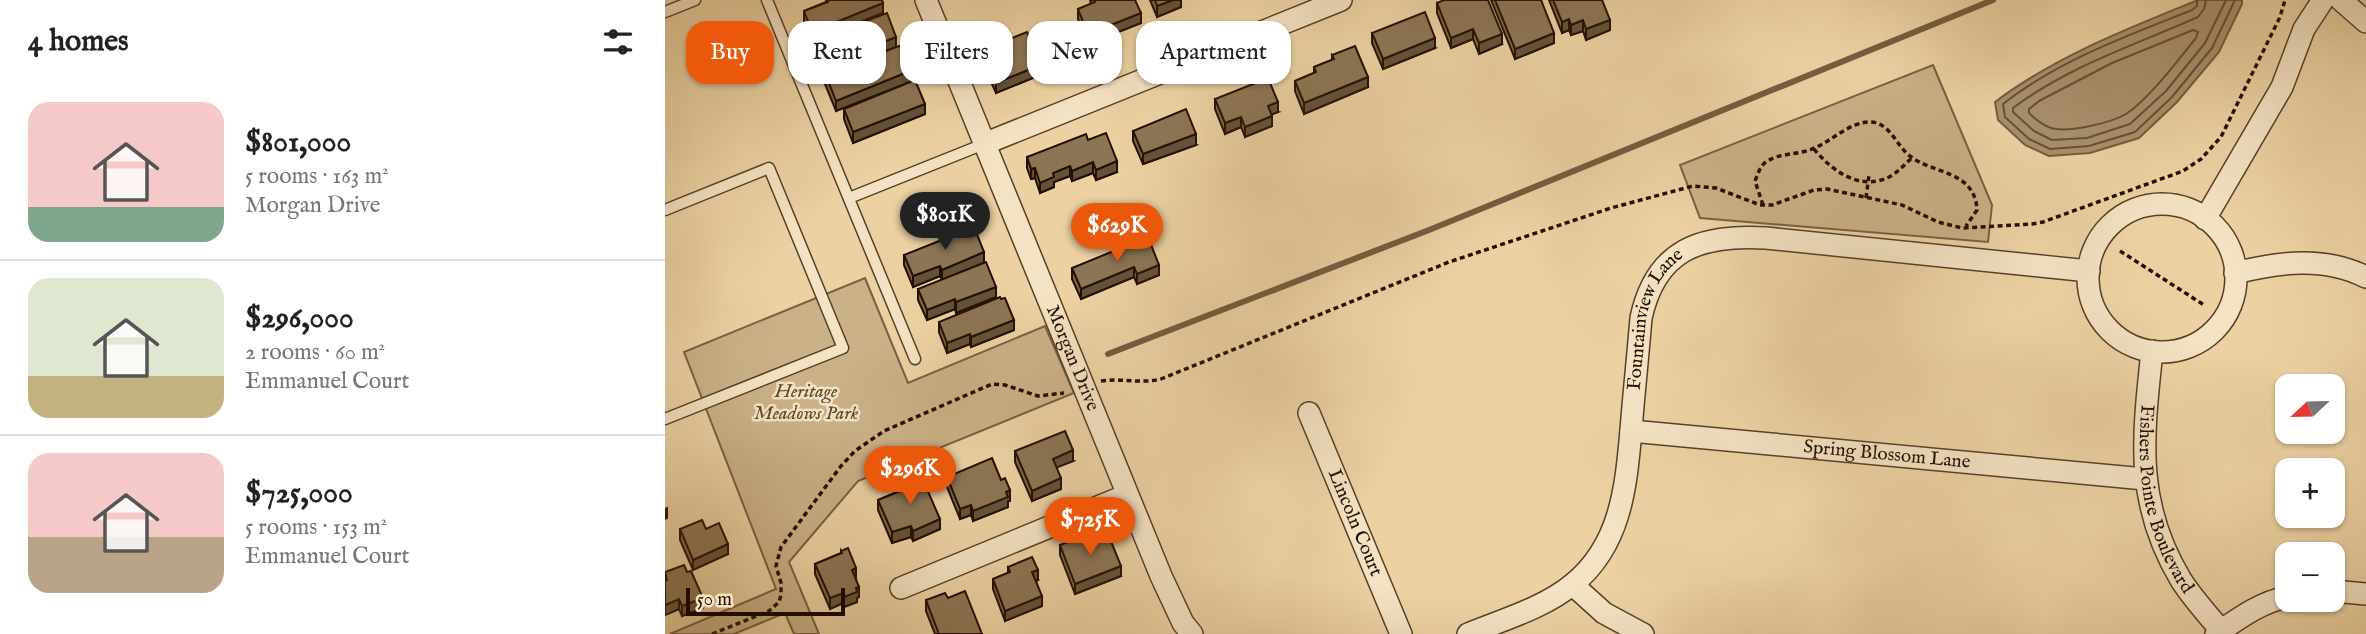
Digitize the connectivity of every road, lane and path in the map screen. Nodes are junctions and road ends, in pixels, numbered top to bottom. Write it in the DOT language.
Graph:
graph roads {
  1 [pos="695,0"];
  2 [pos="767,0"];
  3 [pos="926,0"];
  4 [pos="1341,0"];
  5 [pos="2285,0"];
  6 [pos="2323,0"];
  7 [pos="2341,0"];
  8 [pos="665,12"];
  9 [pos="2366,22"];
  10 [pos="984,144"];
  11 [pos="1814,149"];
  12 [pos="1912,158"];
  13 [pos="1868,174"];
  14 [pos="1868,182"];
  15 [pos="849,198"];
  16 [pos="1866,198"];
  17 [pos="1763,205"];
  18 [pos="665,210"];
  19 [pos="2205,219"];
  20 [pos="1964,228"];
  21 [pos="2120,251"];
  22 [pos="2089,271"];
  23 [pos="2235,272"];
  24 [pos="2366,277"];
  25 [pos="2204,305"];
  26 [pos="2152,351"];
  27 [pos="915,359"];
  28 [pos="1096,383"];
  29 [pos="1070,391"];
  30 [pos="1309,413"];
  31 [pos="665,419"];
  32 [pos="1631,430"];
  33 [pos="2145,479"];
  34 [pos="1127,495"];
  35 [pos="1573,585"];
  36 [pos="901,587"];
  37 [pos="2345,592"];
  38 [pos="2366,594"];
  39 [pos="2275,600"];
  40 [pos="2220,633"];
  41 [pos="712,634"];
  42 [pos="1192,634"];
  43 [pos="1401,634"];
  44 [pos="1468,634"];
  45 [pos="1643,634"];
  1 -- 8 [label="lane"];
  2 -- 15 [label="lane"];
  3 -- 10 [label="street, Morgan Drive"];
  4 -- 10 [label="street"];
  5 -- 20 [label="path"];
  6 -- 19 [label="street"];
  7 -- 9 [label="street"];
  10 -- 15 [label="lane"];
  10 -- 34 [label="street, Morgan Drive"];
  11 -- 12 [label="path"];
  11 -- 14 [label="path"];
  11 -- 17 [label="path"];
  12 -- 14 [label="path"];
  12 -- 20 [label="path"];
  13 -- 14 [label="path"];
  14 -- 16 [label="path"];
  15 -- 27 [label="lane"];
  16 -- 17 [label="path"];
  16 -- 20 [label="path"];
  17 -- 28 [label="path"];
  18 -- 31 [label="lane"];
  19 -- 22 [label="street"];
  19 -- 23 [label="street"];
  21 -- 25 [label="path"];
  22 -- 26 [label="street"];
  22 -- 32 [label="street, Fountainview Lane"];
  23 -- 24 [label="street"];
  23 -- 26 [label="street"];
  26 -- 33 [label="street, Fishers Pointe Boulevard"];
  29 -- 41 [label="path"];
  30 -- 43 [label="street, Lincoln Court"];
  32 -- 33 [label="street, Spring Blossom Lane"];
  32 -- 35 [label="street, Fountainview Lane"];
  33 -- 40 [label="street, Fishers Pointe Boulevard"];
  34 -- 36 [label="street"];
  34 -- 42 [label="street, Morgan Drive"];
  35 -- 44 [label="street, Fountainview Lane"];
  35 -- 45 [label="street"];
  37 -- 38 [label="street"];
  39 -- 40 [label="street"];
}
